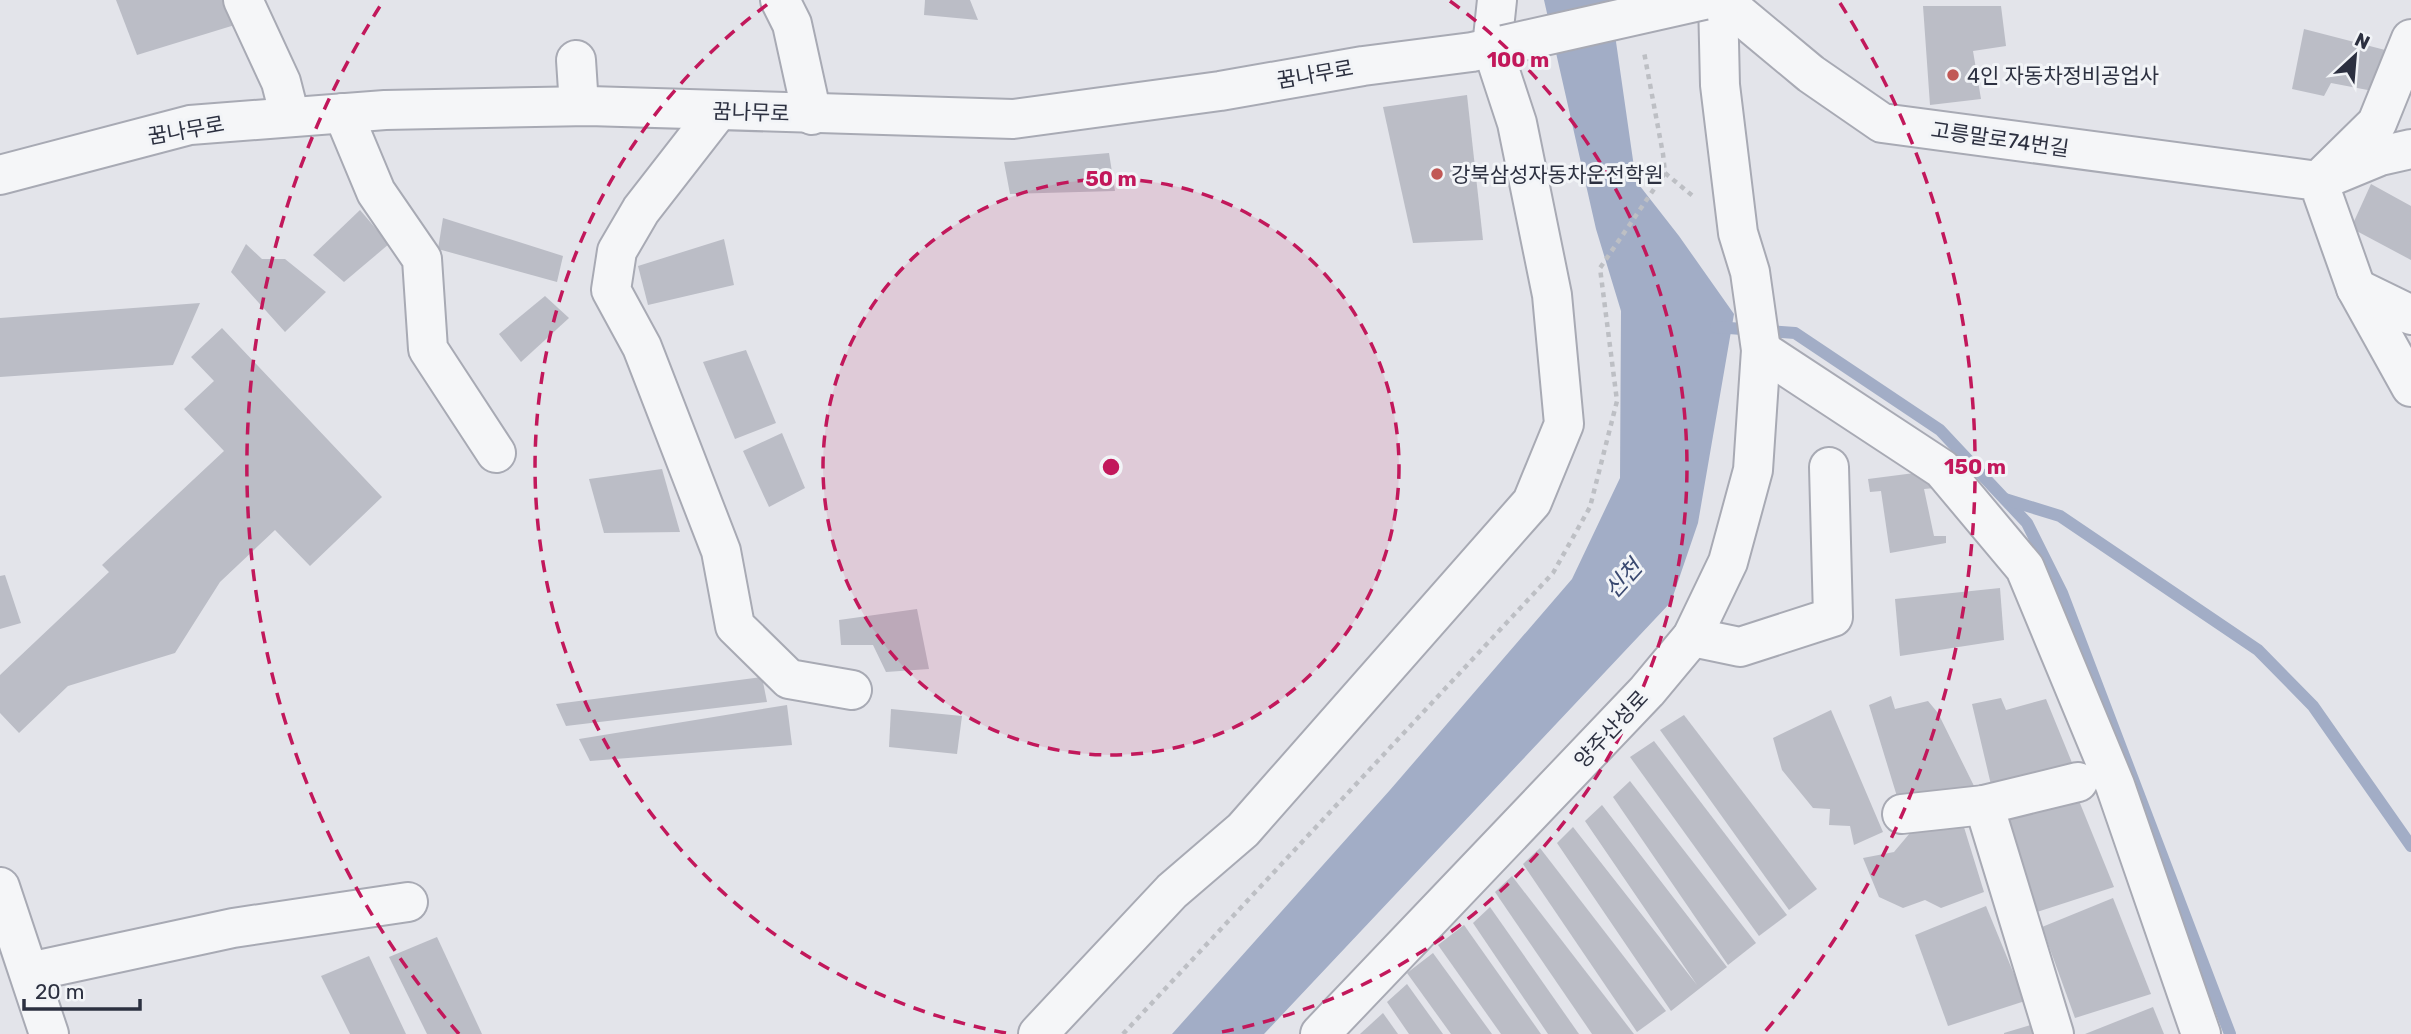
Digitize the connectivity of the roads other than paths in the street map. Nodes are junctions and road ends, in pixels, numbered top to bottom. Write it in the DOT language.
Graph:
graph roads {
  1 [pos="243,0"];
  2 [pos="780,0"];
  3 [pos="1497,0"];
  4 [pos="1704,0"];
  5 [pos="1721,0"];
  6 [pos="2411,39"];
  7 [pos="1498,46"];
  8 [pos="576,60"];
  9 [pos="579,106"];
  10 [pos="718,111"];
  11 [pos="343,113"];
  12 [pos="813,115"];
  13 [pos="290,117"];
  14 [pos="2411,149"];
  15 [pos="0,175"];
  16 [pos="2318,181"];
  17 [pos="2357,288"];
  18 [pos="2411,314"];
  19 [pos="1761,350"];
  20 [pos="2411,387"];
  21 [pos="496,453"];
  22 [pos="1829,467"];
  23 [pos="1692,637"];
  24 [pos="852,690"];
  25 [pos="2078,782"];
  26 [pos="1984,805"];
  27 [pos="1902,814"];
  28 [pos="0,887"];
  29 [pos="408,902"];
  30 [pos="29,972"];
  31 [pos="49,1034"];
  32 [pos="1038,1034"];
  33 [pos="1320,1034"];
  34 [pos="2054,1034"];
  35 [pos="2201,1034"];
  1 -- 13 [label="street"];
  2 -- 12 [label="street"];
  3 -- 7 [label="street"];
  4 -- 7 [label="street, 꿈나무로, bridge"];
  5 -- 16 [label="street, 고릉말로74번길"];
  5 -- 19 [label="street, 양주산성로"];
  6 -- 16 [label="street"];
  7 -- 12 [label="street, 꿈나무로"];
  7 -- 32 [label="street"];
  8 -- 9 [label="street"];
  9 -- 10 [label="street, 꿈나무로"];
  9 -- 11 [label="street, 꿈나무로"];
  10 -- 12 [label="street, 꿈나무로"];
  10 -- 24 [label="street"];
  11 -- 13 [label="street, 꿈나무로"];
  11 -- 21 [label="street"];
  13 -- 15 [label="street, 꿈나무로"];
  14 -- 16 [label="street"];
  16 -- 17 [label="street"];
  17 -- 18 [label="street"];
  17 -- 20 [label="street"];
  19 -- 23 [label="street, 양주산성로"];
  19 -- 35 [label="street"];
  22 -- 23 [label="street"];
  23 -- 33 [label="street, 양주산성로"];
  25 -- 26 [label="street"];
  26 -- 27 [label="street"];
  26 -- 34 [label="street"];
  28 -- 30 [label="street"];
  29 -- 30 [label="street"];
  30 -- 31 [label="street"];
}
